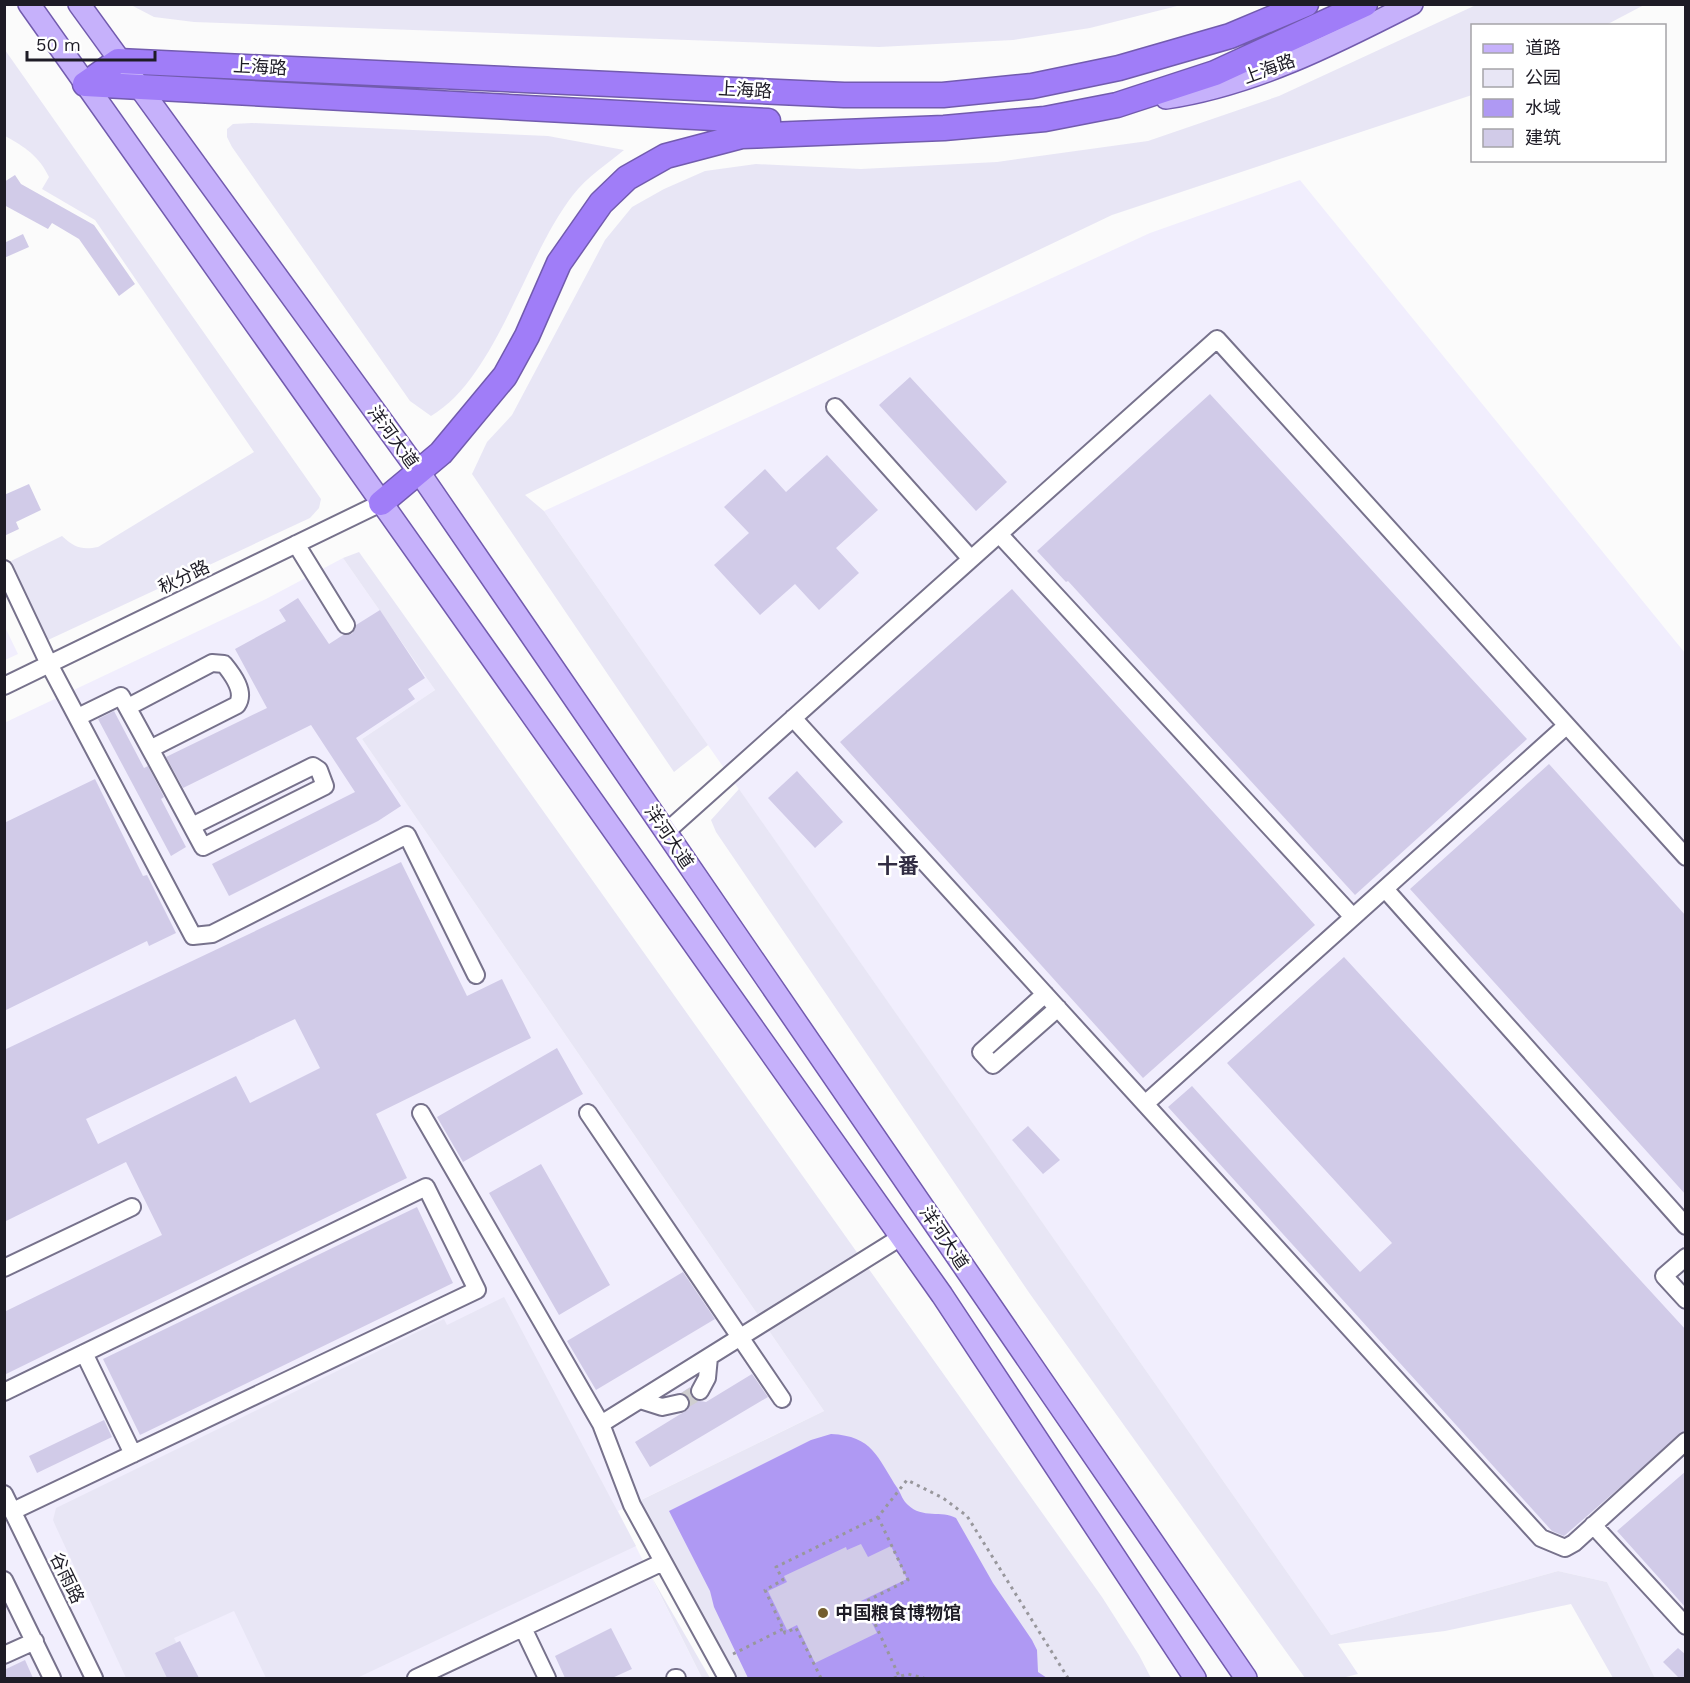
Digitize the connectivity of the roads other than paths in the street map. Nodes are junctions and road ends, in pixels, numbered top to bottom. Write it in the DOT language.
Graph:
graph roads {
  1 [pos="29,4"];
  2 [pos="79,4"];
  3 [pos="1281,4"];
  4 [pos="1306,4"];
  5 [pos="1365,4"];
  6 [pos="1412,4"];
  7 [pos="118,61"];
  8 [pos="1119,68"];
  9 [pos="85,84"];
  10 [pos="139,88"];
  11 [pos="1118,105"];
  12 [pos="944,128"];
  13 [pos="835,408"];
  14 [pos="419,472"];
  15 [pos="381,503"];
  16 [pos="999,534"];
  17 [pos="296,544"];
  18 [pos="971,559"];
  19 [pos="4,569"];
  20 [pos="346,625"];
  21 [pos="50,664"];
  22 [pos="4,686"];
  23 [pos="128,707"];
  24 [pos="78,717"];
  25 [pos="794,718"];
  26 [pos="1566,726"];
  27 [pos="150,749"];
  28 [pos="192,826"];
  29 [pos="666,832"];
  30 [pos="1686,857"];
  31 [pos="1385,888"];
  32 [pos="1353,917"];
  33 [pos="476,975"];
  34 [pos="1046,994"];
  35 [pos="1058,1008"];
  36 [pos="1145,1104"];
  37 [pos="421,1113"];
  38 [pos="588,1113"];
  39 [pos="132,1207"];
  40 [pos="1686,1226"];
  41 [pos="901,1237"];
  42 [pos="1686,1257"];
  43 [pos="4,1269"];
  44 [pos="1686,1300"];
  45 [pos="741,1337"];
  46 [pos="84,1353"];
  47 [pos="709,1357"];
  48 [pos="700,1391"];
  49 [pos="4,1392"];
  50 [pos="640,1400"];
  51 [pos="782,1400"];
  52 [pos="680,1403"];
  53 [pos="601,1424"];
  54 [pos="1686,1441"];
  55 [pos="133,1454"];
  56 [pos="4,1494"];
  57 [pos="13,1511"];
  58 [pos="1593,1525"];
  59 [pos="663,1562"];
  60 [pos="4,1580"];
  61 [pos="1686,1626"];
  62 [pos="523,1628"];
  63 [pos="34,1641"];
  64 [pos="4,1655"];
  65 [pos="52,1678"];
  66 [pos="94,1678"];
  67 [pos="416,1678"];
  68 [pos="547,1678"];
  69 [pos="727,1678"];
  70 [pos="1195,1678"];
  71 [pos="1246,1678"];
  1 -- 9 [label="main road, 洋河大道"];
  2 -- 7 [label="main road, 洋河大道"];
  3 -- 8 [label="main road, 上海路"];
  4 -- 8 [label="highway, 上海路"];
  5 -- 11 [label="highway, 上海路"];
  6 -- 11 [label="main road, 上海路"];
  7 -- 8 [label="highway, 上海路"];
  7 -- 9 [label="highway"];
  7 -- 10 [label="main road, 洋河大道"];
  9 -- 10 [label="highway, 上海路"];
  9 -- 15 [label="main road, 洋河大道"];
  10 -- 12 [label="highway, 上海路"];
  10 -- 14 [label="main road, 洋河大道"];
  11 -- 12 [label="highway, 上海路"];
  12 -- 14 [label="highway, 上海路"];
  13 -- 18 [label="street"];
  14 -- 15 [label="highway, 上海路"];
  14 -- 29 [label="main road, 洋河大道"];
  15 -- 17 [label="street, 秋分路"];
  15 -- 41 [label="main road, 洋河大道"];
  16 -- 18 [label="street"];
  16 -- 26 [label="street"];
  16 -- 32 [label="street"];
  17 -- 20 [label="street"];
  17 -- 21 [label="street, 秋分路"];
  18 -- 25 [label="street"];
  19 -- 21 [label="street"];
  21 -- 22 [label="street, 秋分路"];
  21 -- 24 [label="street"];
  23 -- 24 [label="street"];
  23 -- 27 [label="street"];
  23 -- 27 [label="street"];
  24 -- 33 [label="street"];
  25 -- 29 [label="street"];
  25 -- 34 [label="street"];
  26 -- 30 [label="street"];
  26 -- 31 [label="street"];
  27 -- 28 [label="street"];
  28 -- 28 [label="street"];
  29 -- 71 [label="main road, 洋河大道"];
  31 -- 32 [label="street"];
  31 -- 40 [label="street"];
  32 -- 36 [label="street"];
  34 -- 35 [label="street"];
  34 -- 35 [label="street"];
  35 -- 36 [label="street"];
  36 -- 58 [label="street"];
  37 -- 53 [label="street"];
  38 -- 45 [label="street"];
  39 -- 43 [label="street"];
  41 -- 45 [label="street"];
  41 -- 70 [label="main road, 洋河大道"];
  42 -- 44 [label="street"];
  45 -- 47 [label="street"];
  45 -- 51 [label="street"];
  46 -- 49 [label="street"];
  46 -- 55 [label="street"];
  46 -- 55 [label="street"];
  47 -- 48 [label="street"];
  47 -- 50 [label="street"];
  50 -- 52 [label="street"];
  50 -- 53 [label="street"];
  53 -- 59 [label="street"];
  54 -- 58 [label="street"];
  55 -- 57 [label="street"];
  56 -- 57 [label="street, 谷雨路"];
  57 -- 66 [label="street, 谷雨路"];
  58 -- 61 [label="street"];
  59 -- 62 [label="street"];
  59 -- 69 [label="street"];
  60 -- 63 [label="street"];
  62 -- 67 [label="street"];
  62 -- 68 [label="street"];
  63 -- 64 [label="street"];
  63 -- 65 [label="street"];
}
